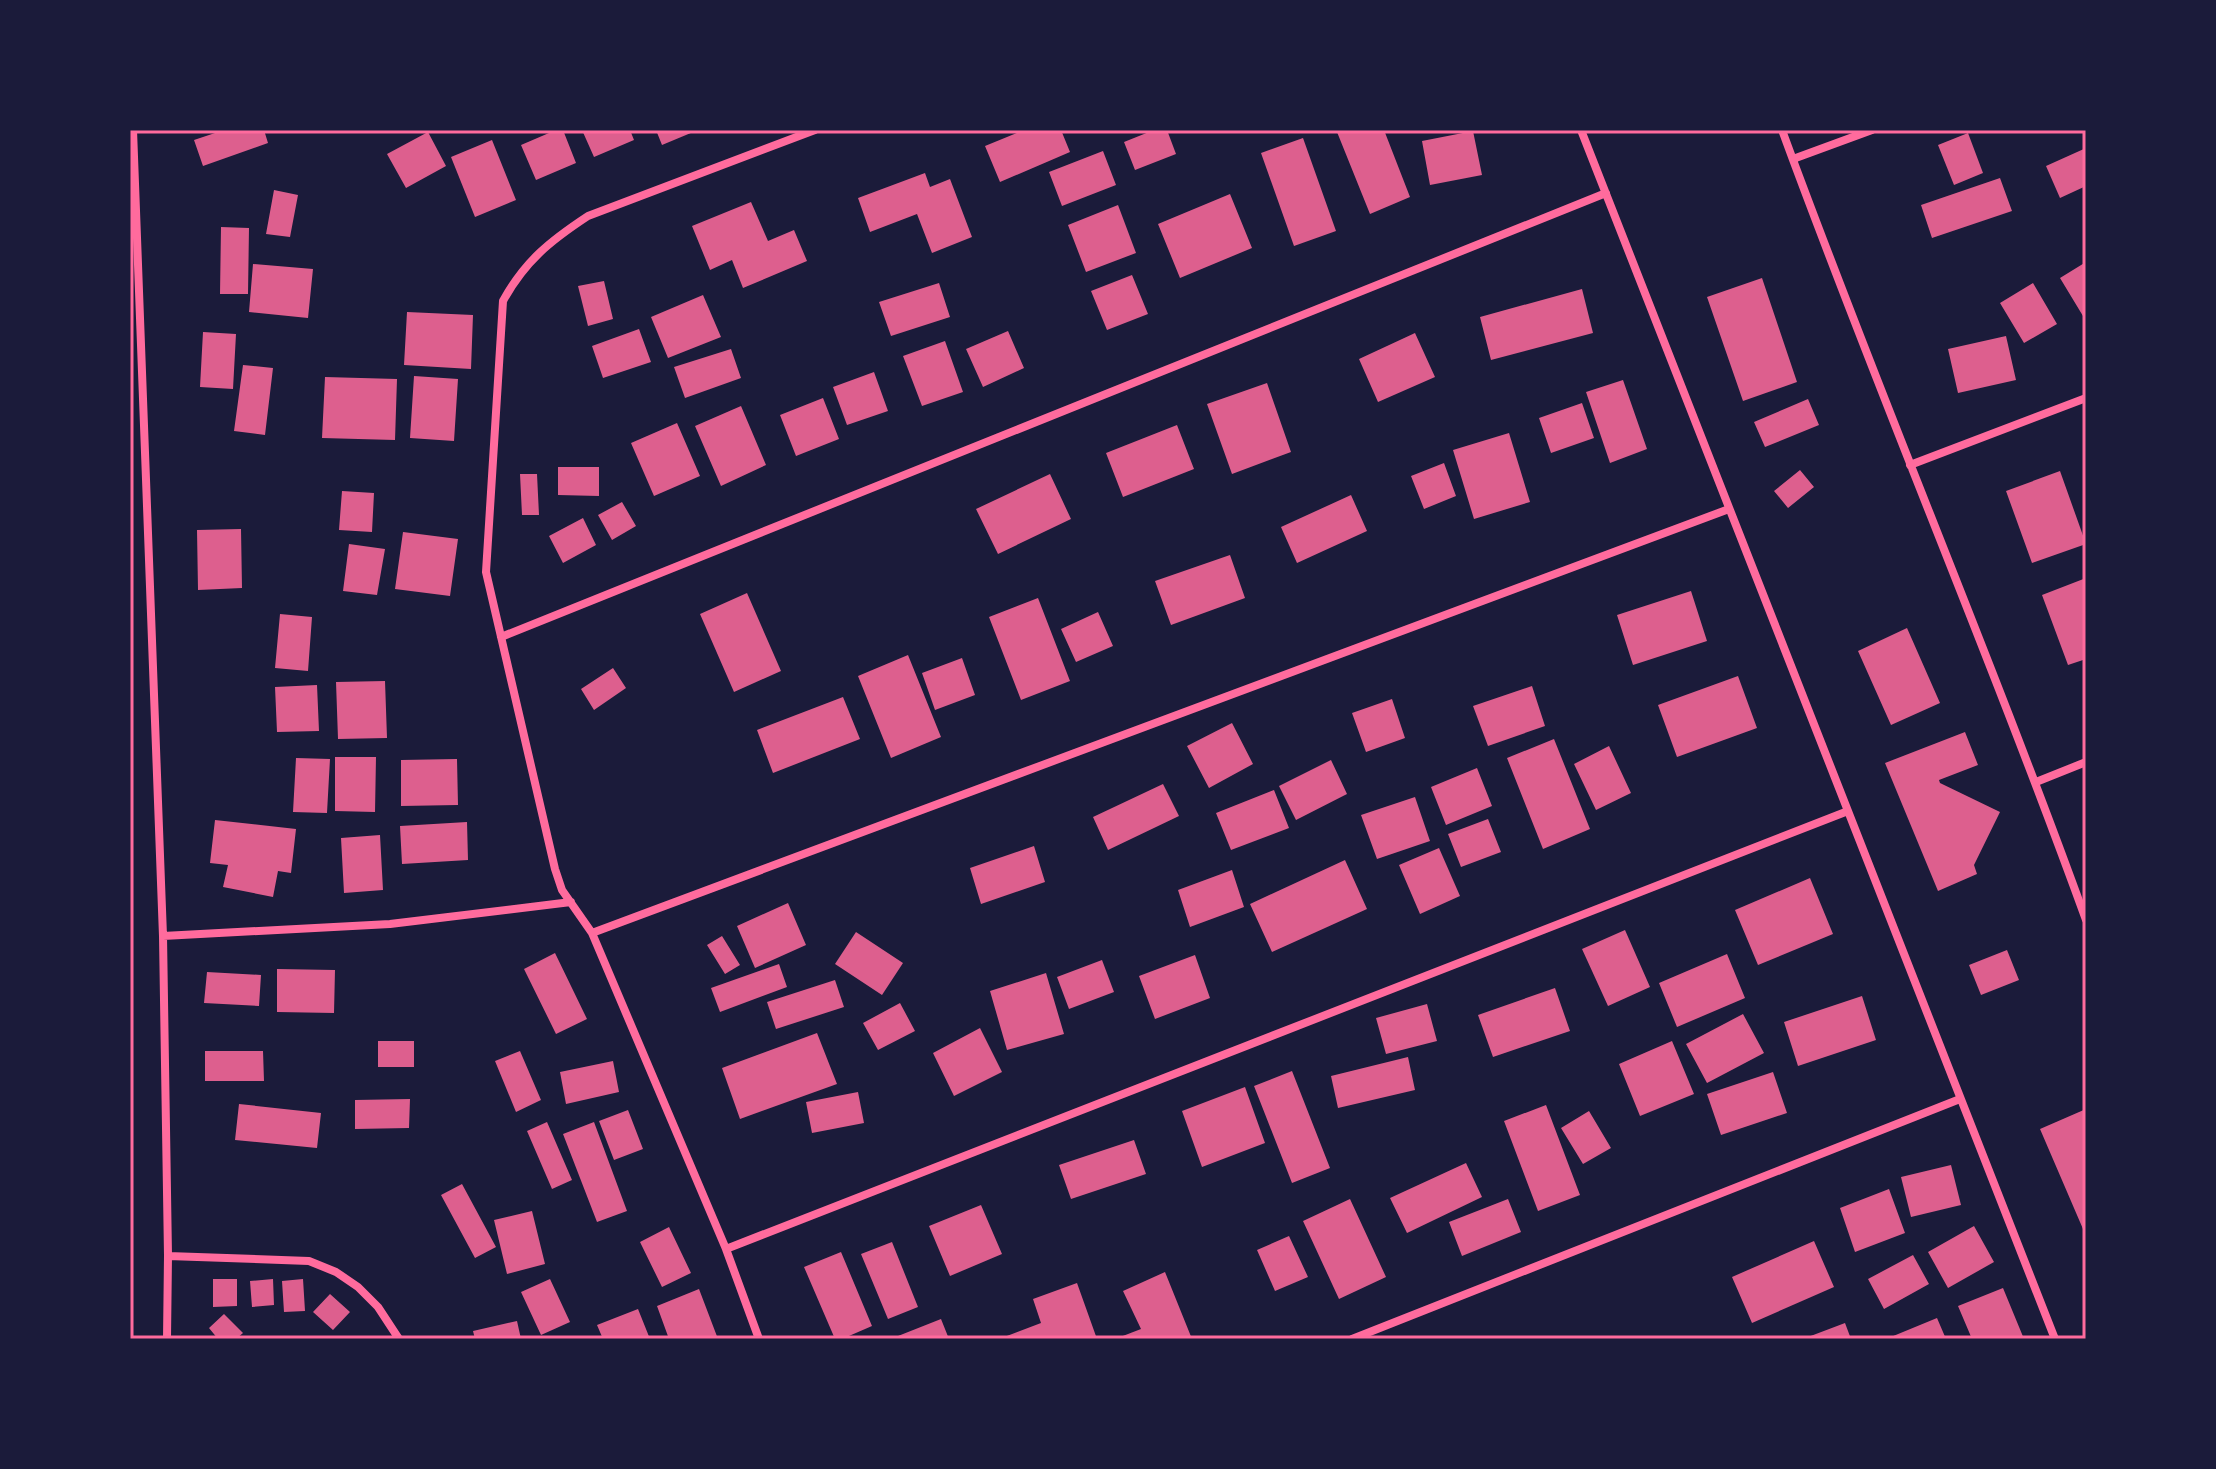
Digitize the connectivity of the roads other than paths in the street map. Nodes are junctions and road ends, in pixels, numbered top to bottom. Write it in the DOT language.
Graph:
graph roads {
  1 [pos="133,130"];
  2 [pos="815,130"];
  3 [pos="1581,130"];
  4 [pos="1782,130"];
  5 [pos="1872,130"];
  6 [pos="1793,159"];
  7 [pos="1606,193"];
  8 [pos="2086,398"];
  9 [pos="1910,465"];
  10 [pos="1729,509"];
  11 [pos="501,637"];
  12 [pos="2086,762"];
  13 [pos="2036,782"];
  14 [pos="1848,811"];
  15 [pos="571,902"];
  16 [pos="2086,920"];
  17 [pos="592,933"];
  18 [pos="163,936"];
  19 [pos="1960,1099"];
  20 [pos="726,1249"];
  21 [pos="168,1256"];
  22 [pos="167,1339"];
  23 [pos="399,1339"];
  24 [pos="759,1339"];
  25 [pos="1352,1339"];
  26 [pos="2055,1339"];
  1 -- 18 [label="street"];
  2 -- 11 [label="street"];
  3 -- 7 [label="street"];
  4 -- 6 [label="street"];
  5 -- 6 [label="street"];
  6 -- 9 [label="street"];
  7 -- 10 [label="street"];
  7 -- 11 [label="street"];
  8 -- 9 [label="street"];
  9 -- 13 [label="street"];
  10 -- 14 [label="street"];
  10 -- 17 [label="street"];
  11 -- 15 [label="street"];
  12 -- 13 [label="street"];
  13 -- 16 [label="street"];
  14 -- 19 [label="street"];
  14 -- 20 [label="street"];
  15 -- 17 [label="street"];
  15 -- 18 [label="street"];
  17 -- 20 [label="street"];
  18 -- 21 [label="street"];
  19 -- 25 [label="street"];
  19 -- 26 [label="street"];
  20 -- 24 [label="street"];
  21 -- 22 [label="street"];
  21 -- 23 [label="street"];
}
